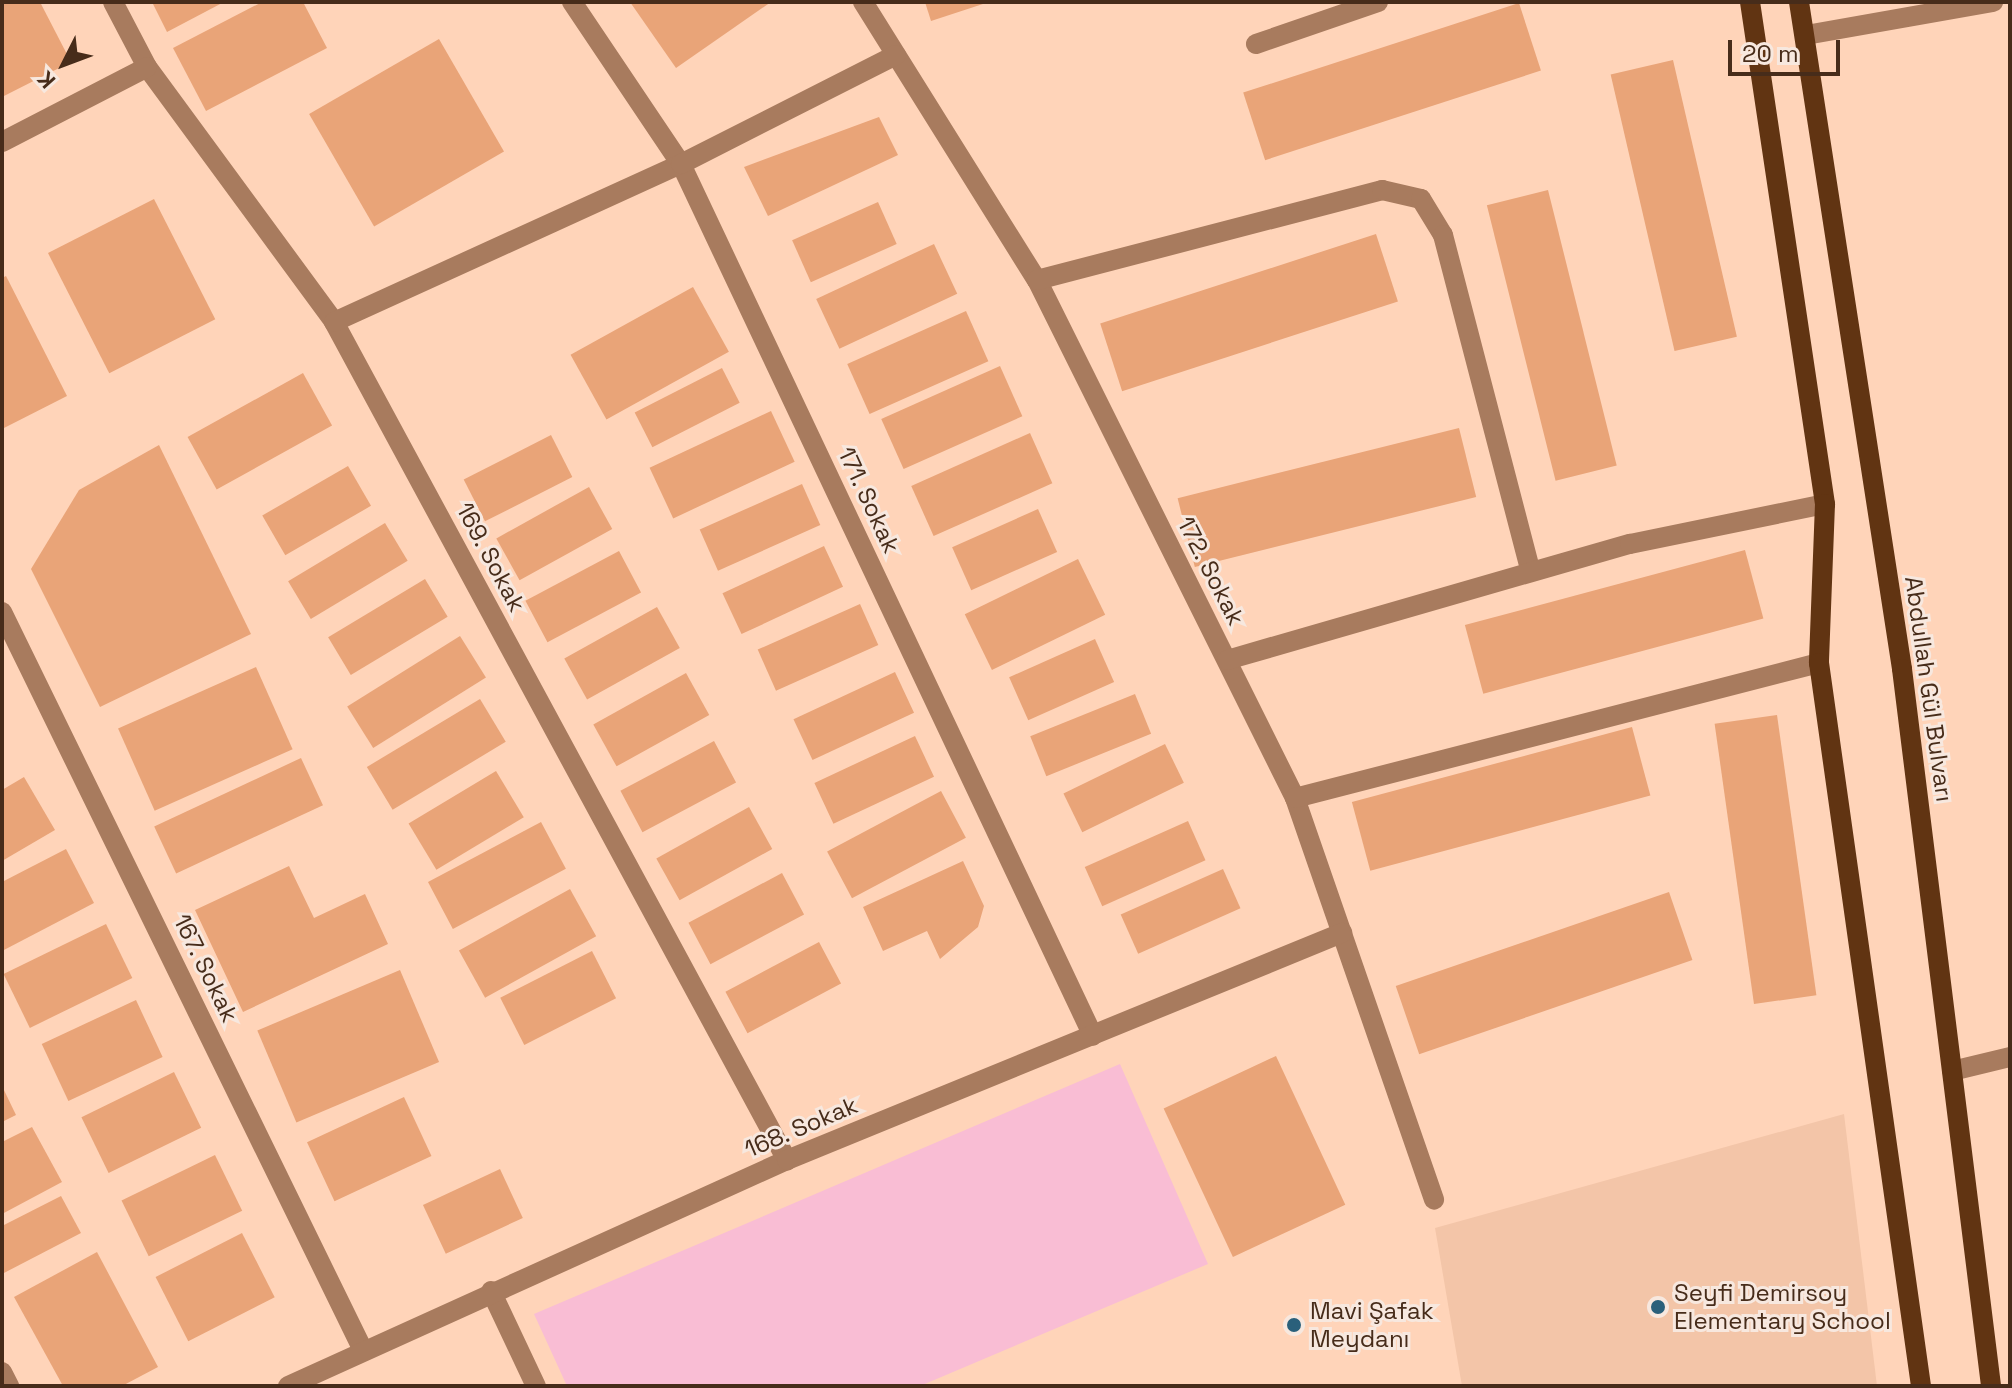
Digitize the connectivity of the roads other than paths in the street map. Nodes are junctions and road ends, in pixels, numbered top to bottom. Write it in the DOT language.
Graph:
graph roads {
  1 [pos="113,2"];
  2 [pos="572,2"];
  3 [pos="863,2"];
  4 [pos="1378,2"];
  5 [pos="1750,2"];
  6 [pos="1799,2"];
  7 [pos="1993,2"];
  8 [pos="1806,35"];
  9 [pos="1256,44"];
  10 [pos="896,55"];
  11 [pos="147,67"];
  12 [pos="2,142"];
  13 [pos="681,164"];
  14 [pos="1037,280"];
  15 [pos="334,322"];
  16 [pos="1825,504"];
  17 [pos="1531,572"];
  18 [pos="2,612"];
  19 [pos="1227,660"];
  20 [pos="1819,663"];
  21 [pos="1295,798"];
  22 [pos="1342,933"];
  23 [pos="1093,1036"];
  24 [pos="2010,1057"];
  25 [pos="1952,1071"];
  26 [pos="787,1160"];
  27 [pos="1434,1200"];
  28 [pos="491,1291"];
  29 [pos="362,1348"];
  30 [pos="2,1372"];
  31 [pos="9,1386"];
  32 [pos="288,1386"];
  33 [pos="536,1386"];
  34 [pos="1921,1386"];
  35 [pos="1991,1386"];
  1 -- 11 [label="street, 169. Sokak"];
  2 -- 13 [label="street, 171. Sokak"];
  3 -- 10 [label="street, 172. Sokak"];
  4 -- 9 [label="street"];
  5 -- 16 [label="main road"];
  6 -- 8 [label="main road, Abdullah Gül Bulvarı"];
  7 -- 8 [label="street"];
  8 -- 25 [label="main road, Abdullah Gül Bulvarı"];
  10 -- 13 [label="street"];
  10 -- 14 [label="street, 172. Sokak"];
  11 -- 12 [label="street"];
  11 -- 15 [label="street, 169. Sokak"];
  13 -- 15 [label="street"];
  13 -- 23 [label="street, 171. Sokak"];
  14 -- 17 [label="street"];
  14 -- 19 [label="street, 172. Sokak"];
  15 -- 26 [label="street, 169. Sokak"];
  16 -- 17 [label="street"];
  16 -- 20 [label="main road"];
  17 -- 19 [label="street"];
  18 -- 29 [label="street, 167. Sokak"];
  19 -- 21 [label="street, 172. Sokak"];
  20 -- 21 [label="street"];
  20 -- 34 [label="main road"];
  21 -- 22 [label="street, 172. Sokak"];
  22 -- 23 [label="street, 168. Sokak"];
  22 -- 27 [label="street, 172. Sokak"];
  23 -- 26 [label="street, 168. Sokak"];
  24 -- 25 [label="street"];
  25 -- 35 [label="main road, Abdullah Gül Bulvarı"];
  26 -- 28 [label="street, 168. Sokak"];
  28 -- 29 [label="street, 168. Sokak"];
  28 -- 33 [label="street"];
  29 -- 32 [label="street, 168. Sokak"];
  30 -- 31 [label="street"];
}
